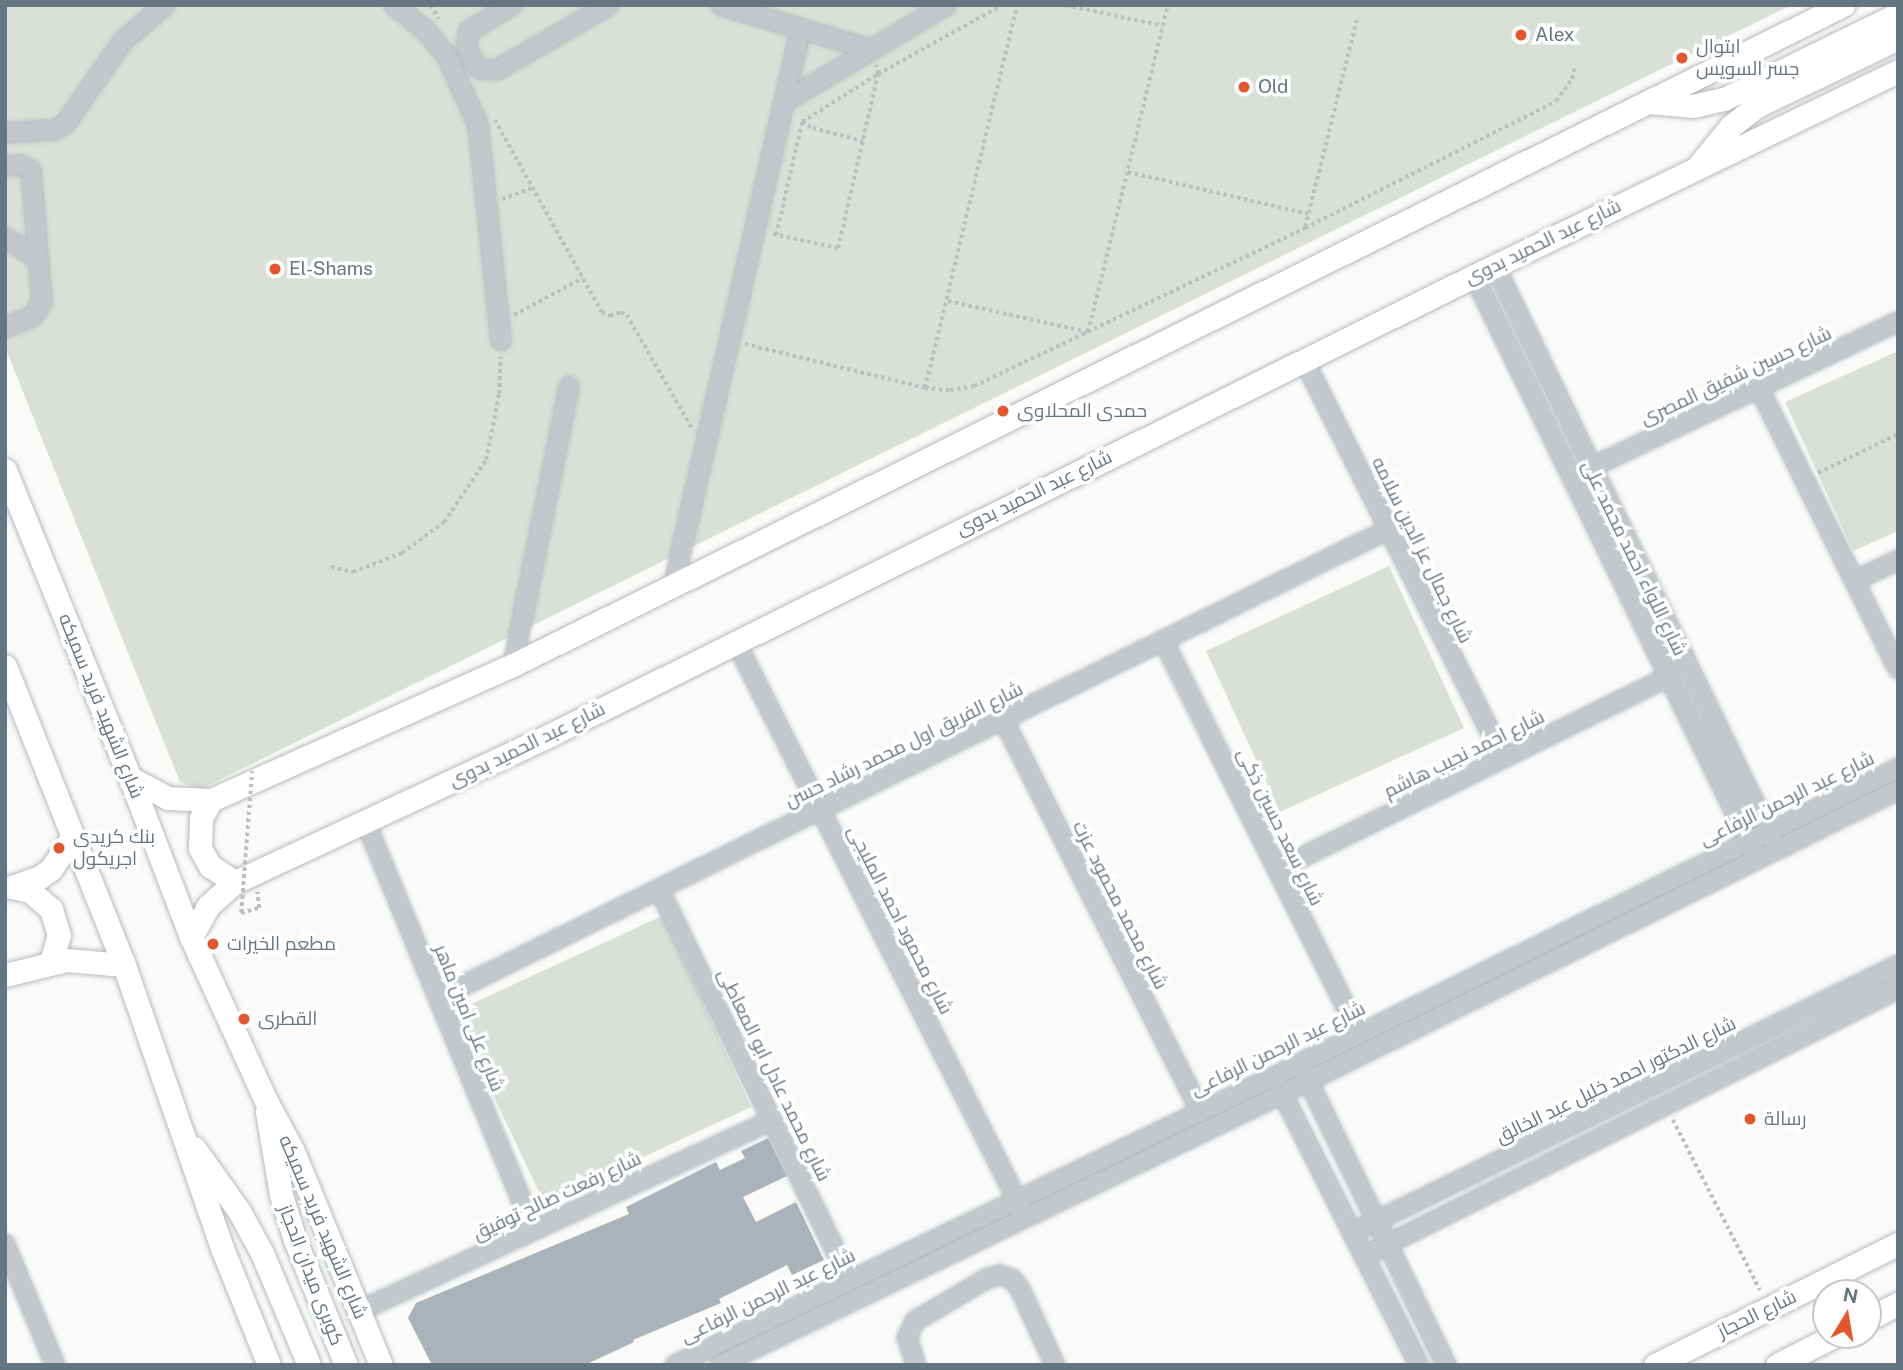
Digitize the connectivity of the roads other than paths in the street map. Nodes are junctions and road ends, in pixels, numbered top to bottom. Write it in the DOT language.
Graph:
graph roads {
  1 [pos="164,5"];
  2 [pos="394,5"];
  3 [pos="512,5"];
  4 [pos="609,5"];
  5 [pos="722,5"];
  6 [pos="946,5"];
  7 [pos="1843,5"];
  8 [pos="1898,14"];
  9 [pos="801,28"];
  10 [pos="1898,38"];
  11 [pos="870,49"];
  12 [pos="1898,71"];
  13 [pos="784,102"];
  14 [pos="1648,102"];
  15 [pos="5,133"];
  16 [pos="5,166"];
  17 [pos="1699,167"];
  18 [pos="5,238"];
  19 [pos="38,259"];
  20 [pos="1484,271"];
  21 [pos="1898,323"];
  22 [pos="5,328"];
  23 [pos="500,332"];
  24 [pos="1304,360"];
  25 [pos="569,387"];
  26 [pos="1759,388"];
  27 [pos="1592,467"];
  28 [pos="5,470"];
  29 [pos="1389,529"];
  30 [pos="1898,560"];
  31 [pos="1854,581"];
  32 [pos="673,587"];
  33 [pos="1163,640"];
  34 [pos="736,642"];
  35 [pos="513,665"];
  36 [pos="5,666"];
  37 [pos="1898,669"];
  38 [pos="1669,677"];
  39 [pos="1003,719"];
  40 [pos="1503,758"];
  41 [pos="1898,768"];
  42 [pos="130,778"];
  43 [pos="1898,790"];
  44 [pos="211,800"];
  45 [pos="821,810"];
  46 [pos="366,823"];
  47 [pos="1769,832"];
  48 [pos="73,836"];
  49 [pos="1749,842"];
  50 [pos="1777,849"];
  51 [pos="1757,859"];
  52 [pos="1278,869"];
  53 [pos="235,882"];
  54 [pos="9,888"];
  55 [pos="659,889"];
  56 [pos="191,937"];
  57 [pos="51,961"];
  58 [pos="124,965"];
  59 [pos="1898,965"];
  60 [pos="5,975"];
  61 [pos="1898,989"];
  62 [pos="438,998"];
  63 [pos="1359,1033"];
  64 [pos="1299,1062"];
  65 [pos="1273,1077"];
  66 [pos="1308,1081"];
  67 [pos="1282,1094"];
  68 [pos="266,1101"];
  69 [pos="1200,1111"];
  70 [pos="772,1120"];
  71 [pos="183,1135"];
  72 [pos="1016,1200"];
  73 [pos="1025,1217"];
  74 [pos="1376,1221"];
  75 [pos="534,1230"];
  76 [pos="1352,1233"];
  77 [pos="5,1244"];
  78 [pos="1388,1244"];
  79 [pos="1898,1244"];
  80 [pos="1364,1256"];
  81 [pos="850,1280"];
  82 [pos="1898,1304"];
  83 [pos="359,1311"];
  84 [pos="1882,1312"];
  85 [pos="1812,1347"];
  86 [pos="55,1365"];
  87 [pos="269,1365"];
  88 [pos="309,1365"];
  89 [pos="346,1365"];
  90 [pos="381,1365"];
  91 [pos="675,1365"];
  92 [pos="720,1365"];
  93 [pos="916,1365"];
  94 [pos="1055,1365"];
  95 [pos="1419,1365"];
  96 [pos="1446,1365"];
  97 [pos="1655,1365"];
  98 [pos="1777,1365"];
  1 -- 15 [label="street"];
  2 -- 23 [label="street"];
  3 -- 4 [label="street"];
  5 -- 9 [label="street"];
  6 -- 11 [label="street"];
  7 -- 14 [label="main road"];
  8 -- 14 [label="main road"];
  9 -- 11 [label="street"];
  9 -- 13 [label="street"];
  10 -- 17 [label="main road"];
  11 -- 13 [label="street"];
  12 -- 17 [label="main road, شارع عبد الحميد بدوى"];
  13 -- 32 [label="street"];
  14 -- 32 [label="main road"];
  16 -- 19 [label="street"];
  17 -- 20 [label="main road, شارع عبد الحميد بدوى"];
  18 -- 19 [label="street"];
  19 -- 22 [label="street"];
  20 -- 24 [label="main road, شارع عبد الحميد بدوى"];
  20 -- 27 [label="street, شارع اللواء احمد محمد على"];
  20 -- 38 [label="street, شارع اللواء احمد محمد على"];
  21 -- 26 [label="street, شارع حسين شفيق المصرى"];
  24 -- 29 [label="street, شارع جمال عز الدين سلامه"];
  24 -- 34 [label="main road, شارع عبد الحميد بدوى"];
  25 -- 35 [label="street"];
  26 -- 27 [label="street, شارع حسين شفيق المصرى"];
  26 -- 31 [label="street"];
  27 -- 47 [label="street, شارع اللواء احمد محمد على"];
  28 -- 42 [label="main road, شارع الشهيد فريد سميكه"];
  29 -- 33 [label="street, شارع الفريق اول محمد رشاد حسن"];
  29 -- 40 [label="street, شارع جمال عز الدين سلامه"];
  30 -- 31 [label="street"];
  31 -- 37 [label="street"];
  32 -- 35 [label="main road"];
  33 -- 39 [label="street, شارع الفريق اول محمد رشاد حسن"];
  33 -- 52 [label="street, شارع سعد حسين ذكى"];
  34 -- 45 [label="street, شارع محمود احمد المليجى"];
  34 -- 46 [label="main road, شارع عبد الحميد بدوى"];
  35 -- 44 [label="main road"];
  36 -- 48 [label="main road"];
  38 -- 40 [label="street, شارع احمد نجيب هاشم"];
  38 -- 49 [label="street, شارع اللواء احمد محمد على"];
  39 -- 45 [label="street, شارع الفريق اول محمد رشاد حسن"];
  39 -- 69 [label="street, شارع محمد محمود عزت"];
  40 -- 52 [label="street, شارع احمد نجيب هاشم"];
  41 -- 47 [label="street, شارع عبد الرحمن الرفاعى"];
  42 -- 44 [label="main road"];
  42 -- 56 [label="main road, شارع الشهيد فريد سميكه"];
  43 -- 50 [label="street"];
  44 -- 53 [label="main road"];
  45 -- 55 [label="street, شارع الفريق اول محمد رشاد حسن"];
  45 -- 72 [label="street, شارع محمود احمد المليجى"];
  46 -- 53 [label="main road, شارع عبد الحميد بدوى"];
  46 -- 62 [label="street, شارع على امين ماهر"];
  47 -- 49 [label="street, شارع عبد الرحمن الرفاعى"];
  47 -- 50 [label="street, شارع اللواء احمد محمد على"];
  48 -- 54 [label="main road"];
  48 -- 58 [label="main road"];
  49 -- 51 [label="street, شارع اللواء احمد محمد على"];
  49 -- 63 [label="street, شارع عبد الرحمن الرفاعى"];
  50 -- 51 [label="street"];
  51 -- 66 [label="street"];
  52 -- 63 [label="street, شارع سعد حسين ذكى"];
  53 -- 56 [label="main road, شارع عبد الحميد بدوى"];
  54 -- 57 [label="main road"];
  55 -- 62 [label="street, شارع الفريق اول محمد رشاد حسن"];
  55 -- 70 [label="street, شارع محمد عادل ابو المعاطى"];
  56 -- 68 [label="main road, شارع الشهيد فريد سميكه"];
  57 -- 58 [label="main road"];
  57 -- 60 [label="main road"];
  58 -- 71 [label="main road"];
  59 -- 74 [label="street, شارع الدكتور احمد خليل عبد الخالق"];
  61 -- 78 [label="street"];
  62 -- 75 [label="street, شارع على امين ماهر"];
  63 -- 64 [label="street, شارع عبد الرحمن الرفاعى"];
  64 -- 65 [label="street, شارع عبد الرحمن الرفاعى"];
  64 -- 66 [label="street"];
  65 -- 67 [label="street"];
  65 -- 69 [label="street, شارع عبد الرحمن الرفاعى"];
  66 -- 67 [label="street"];
  66 -- 74 [label="street"];
  67 -- 73 [label="street"];
  67 -- 76 [label="street"];
  68 -- 83 [label="main road, شارع الشهيد فريد سميكه"];
  68 -- 89 [label="main road, كوبرى ميدان الحجاز"];
  69 -- 72 [label="street, شارع عبد الرحمن الرفاعى"];
  70 -- 75 [label="street, شارع رفعت صالح توفيق"];
  70 -- 81 [label="street, شارع محمد عادل ابو المعاطى"];
  71 -- 87 [label="main road"];
  71 -- 88 [label="main road, كوبرى ميدان الحجاز"];
  72 -- 73 [label="street, شارع محمود احمد المليجى"];
  72 -- 81 [label="street, شارع عبد الرحمن الرفاعى"];
  73 -- 92 [label="street"];
  74 -- 76 [label="street, شارع الدكتور احمد خليل عبد الخالق"];
  74 -- 78 [label="street"];
  75 -- 83 [label="street, شارع رفعت صالح توفيق"];
  76 -- 80 [label="street"];
  77 -- 86 [label="street"];
  78 -- 80 [label="street"];
  78 -- 96 [label="street"];
  79 -- 97 [label="main road, شارع الحجاز"];
  80 -- 95 [label="street"];
  81 -- 91 [label="street, شارع عبد الرحمن الرفاعى"];
  82 -- 84 [label="main road"];
  83 -- 90 [label="main road, شارع الشهيد فريد سميكه"];
  85 -- 98 [label="main road"];
  93 -- 94 [label="street"];
}
